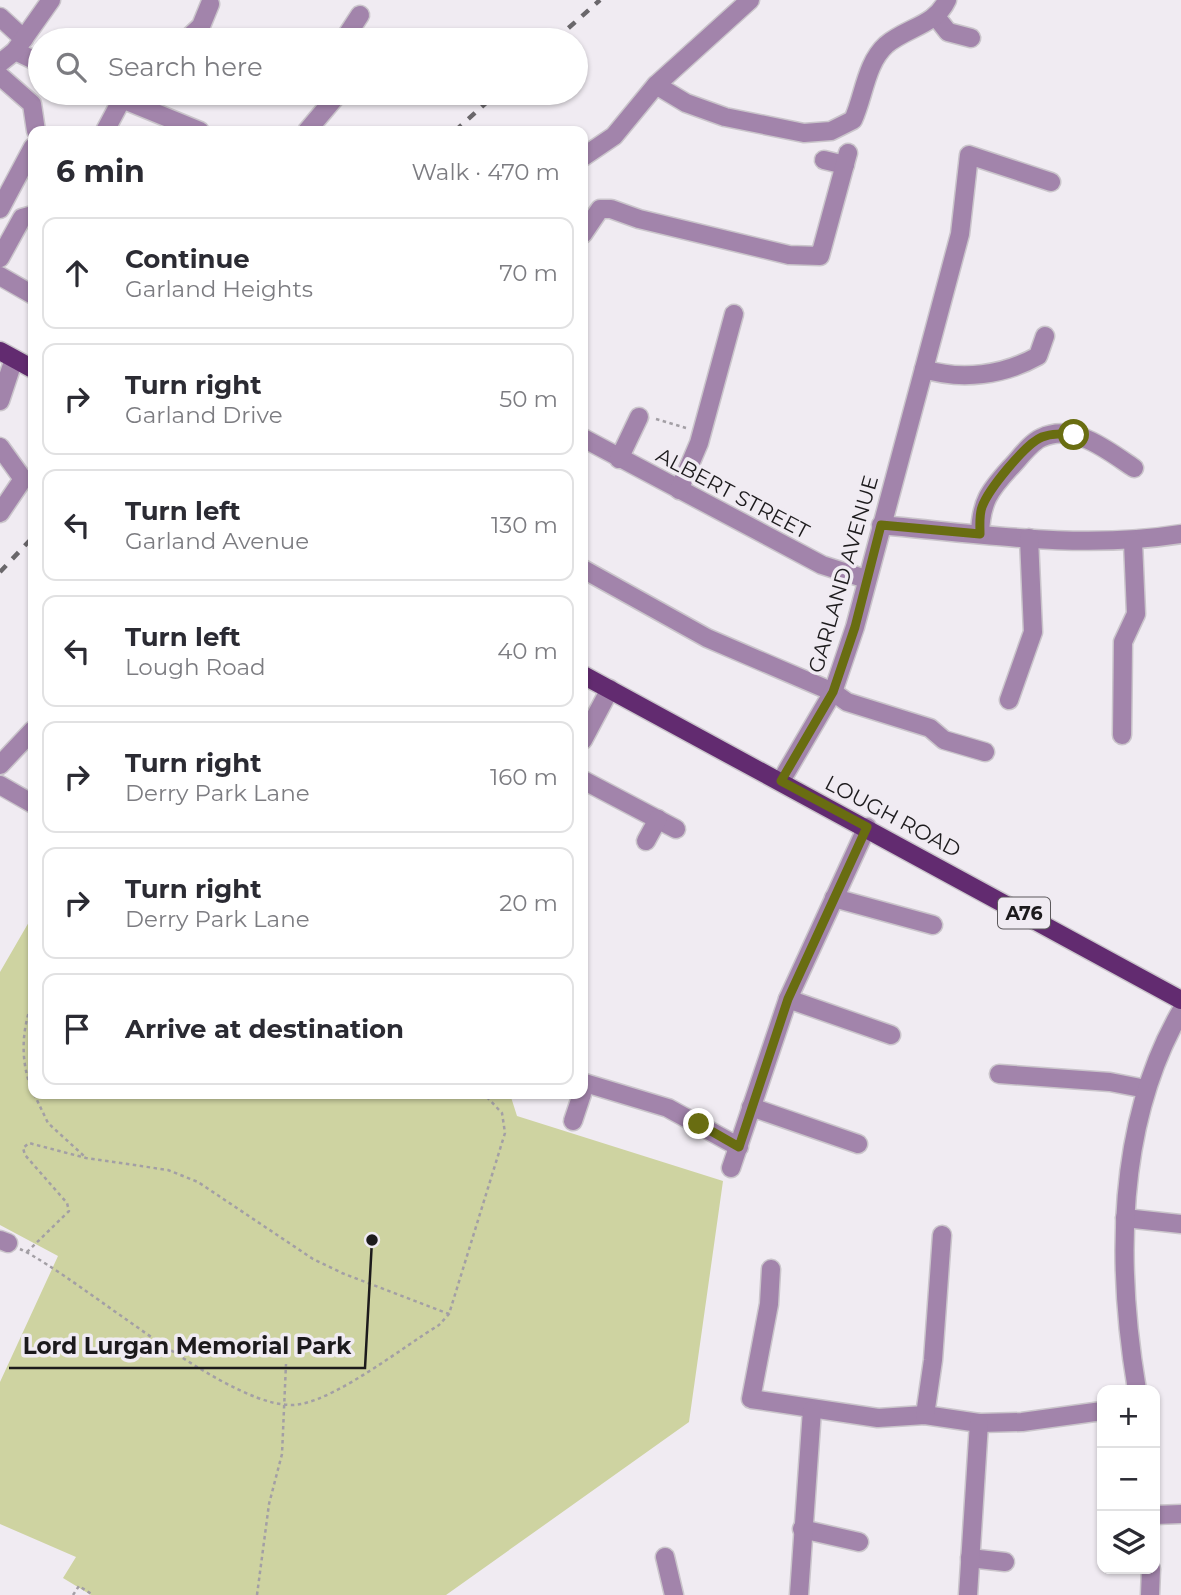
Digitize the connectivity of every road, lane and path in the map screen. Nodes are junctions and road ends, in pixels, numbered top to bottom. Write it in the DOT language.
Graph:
graph roads {
  1 [pos="51,0"];
  2 [pos="750,0"];
  3 [pos="947,0"];
  4 [pos="210,4"];
  5 [pos="360,15"];
  6 [pos="0,17"];
  7 [pos="937,18"];
  8 [pos="32,28"];
  9 [pos="199,28"];
  10 [pos="352,28"];
  11 [pos="28,33"];
  12 [pos="971,38"];
  13 [pos="20,45"];
  14 [pos="28,52"];
  15 [pos="0,63"];
  16 [pos="0,76"];
  17 [pos="656,85"];
  18 [pos="28,100"];
  19 [pos="32,105"];
  20 [pos="112,105"];
  21 [pos="155,105"];
  22 [pos="329,105"];
  23 [pos="35,126"];
  24 [pos="106,126"];
  25 [pos="191,126"];
  26 [pos="311,126"];
  27 [pos="588,154"];
  28 [pos="28,156"];
  29 [pos="824,160"];
  30 [pos="1051,182"];
  31 [pos="0,209"];
  32 [pos="28,216"];
  33 [pos="588,227"];
  34 [pos="0,258"];
  35 [pos="0,276"];
  36 [pos="28,292"];
  37 [pos="734,314"];
  38 [pos="1045,336"];
  39 [pos="7,355"];
  40 [pos="28,366"];
  41 [pos="924,369"];
  42 [pos="0,401"];
  43 [pos="639,417"];
  44 [pos="702,432"];
  45 [pos="588,441"];
  46 [pos="0,447"];
  47 [pos="619,458"];
  48 [pos="1134,468"];
  49 [pos="678,490"];
  50 [pos="0,513"];
  51 [pos="881,525"];
  52 [pos="980,534"];
  53 [pos="1181,534"];
  54 [pos="1029,538"];
  55 [pos="1133,542"];
  56 [pos="588,572"];
  57 [pos="866,579"];
  58 [pos="588,678"];
  59 [pos="610,689"];
  60 [pos="833,692"];
  61 [pos="1009,700"];
  62 [pos="588,731"];
  63 [pos="28,735"];
  64 [pos="1122,735"];
  65 [pos="985,752"];
  66 [pos="0,765"];
  67 [pos="781,781"];
  68 [pos="588,783"];
  69 [pos="0,785"];
  70 [pos="28,801"];
  71 [pos="658,820"];
  72 [pos="867,827"];
  73 [pos="676,829"];
  74 [pos="646,841"];
  75 [pos="834,898"];
  76 [pos="933,925"];
  77 [pos="788,999"];
  78 [pos="1181,1000"];
  79 [pos="1181,1011"];
  80 [pos="28,1012"];
  81 [pos="891,1035"];
  82 [pos="999,1074"];
  83 [pos="28,1081"];
  84 [pos="588,1084"];
  85 [pos="1146,1089"];
  86 [pos="37,1099"];
  87 [pos="489,1099"];
  88 [pos="580,1099"];
  89 [pos="751,1107"];
  90 [pos="573,1121"];
  91 [pos="858,1144"];
  92 [pos="739,1147"];
  93 [pos="86,1158"];
  94 [pos="731,1168"];
  95 [pos="1125,1218"];
  96 [pos="1181,1224"];
  97 [pos="942,1234"];
  98 [pos="4,1241"];
  99 [pos="27,1252"];
  100 [pos="771,1269"];
  101 [pos="449,1314"];
  102 [pos="286,1364"];
  103 [pos="1136,1385"];
  104 [pos="283,1407"];
  105 [pos="812,1410"];
  106 [pos="1097,1412"];
  107 [pos="925,1415"];
  108 [pos="979,1423"];
  109 [pos="1181,1514"];
  110 [pos="1160,1515"];
  111 [pos="802,1529"];
  112 [pos="859,1542"];
  113 [pos="665,1557"];
  114 [pos="970,1558"];
  115 [pos="1005,1562"];
  116 [pos="1151,1574"];
  117 [pos="73,1595"];
  118 [pos="93,1595"];
  119 [pos="257,1595"];
  120 [pos="674,1595"];
  121 [pos="799,1595"];
  122 [pos="968,1595"];
  123 [pos="1150,1595"];
  1 -- 8 [label="street"];
  2 -- 17 [label="street"];
  3 -- 7 [label="street"];
  4 -- 9 [label="street"];
  5 -- 10 [label="street"];
  6 -- 13 [label="street"];
  7 -- 12 [label="street"];
  7 -- 17 [label="street"];
  11 -- 13 [label="street"];
  13 -- 14 [label="street"];
  13 -- 15 [label="street"];
  16 -- 18 [label="street"];
  17 -- 27 [label="street"];
  19 -- 23 [label="street"];
  20 -- 24 [label="street"];
  21 -- 25 [label="street"];
  22 -- 26 [label="street"];
  28 -- 31 [label="street"];
  29 -- 33 [label="street"];
  30 -- 41 [label="street, GARLAND AVENUE"];
  32 -- 34 [label="street"];
  35 -- 36 [label="street"];
  37 -- 44 [label="street"];
  38 -- 41 [label="street"];
  39 -- 40 [label="main road"];
  39 -- 42 [label="street"];
  41 -- 51 [label="street, GARLAND AVENUE"];
  43 -- 44 [label="path"];
  43 -- 47 [label="street"];
  44 -- 49 [label="street"];
  45 -- 47 [label="street, ALBERT STREET"];
  46 -- 50 [label="street"];
  47 -- 49 [label="street, ALBERT STREET"];
  48 -- 52 [label="street"];
  49 -- 57 [label="street, ALBERT STREET"];
  51 -- 52 [label="street"];
  51 -- 57 [label="street, GARLAND AVENUE"];
  52 -- 54 [label="street"];
  53 -- 55 [label="street"];
  54 -- 55 [label="street"];
  54 -- 61 [label="street"];
  55 -- 64 [label="street"];
  56 -- 60 [label="street"];
  57 -- 60 [label="street, GARLAND AVENUE"];
  58 -- 59 [label="main road, LOUGH ROAD / A76"];
  59 -- 62 [label="street"];
  59 -- 67 [label="main road, LOUGH ROAD / A76"];
  60 -- 65 [label="street"];
  60 -- 67 [label="street, GARLAND AVENUE"];
  63 -- 66 [label="street"];
  67 -- 72 [label="main road, LOUGH ROAD / A76"];
  68 -- 71 [label="street"];
  69 -- 70 [label="street"];
  71 -- 73 [label="street"];
  71 -- 74 [label="street"];
  72 -- 75 [label="street"];
  72 -- 78 [label="main road, LOUGH ROAD / A76"];
  75 -- 76 [label="street"];
  75 -- 77 [label="street"];
  77 -- 81 [label="street"];
  77 -- 89 [label="street"];
  79 -- 85 [label="street"];
  80 -- 83 [label="path"];
  82 -- 85 [label="street"];
  84 -- 92 [label="street"];
  85 -- 95 [label="street"];
  86 -- 93 [label="path"];
  87 -- 101 [label="path"];
  88 -- 90 [label="street"];
  89 -- 91 [label="street"];
  89 -- 92 [label="street"];
  92 -- 94 [label="street"];
  93 -- 99 [label="path"];
  93 -- 101 [label="path"];
  95 -- 96 [label="street"];
  95 -- 103 [label="street"];
  97 -- 107 [label="street"];
  98 -- 99 [label="path"];
  99 -- 104 [label="path"];
  100 -- 105 [label="street"];
  101 -- 104 [label="path"];
  102 -- 104 [label="path"];
  104 -- 119 [label="path"];
  105 -- 107 [label="street"];
  105 -- 111 [label="street"];
  106 -- 108 [label="street"];
  107 -- 108 [label="street"];
  108 -- 114 [label="street"];
  109 -- 110 [label="street"];
  111 -- 112 [label="street"];
  111 -- 121 [label="street"];
  113 -- 120 [label="street"];
  114 -- 115 [label="street"];
  114 -- 122 [label="street"];
  116 -- 123 [label="street"];
  117 -- 118 [label="path"];
}
